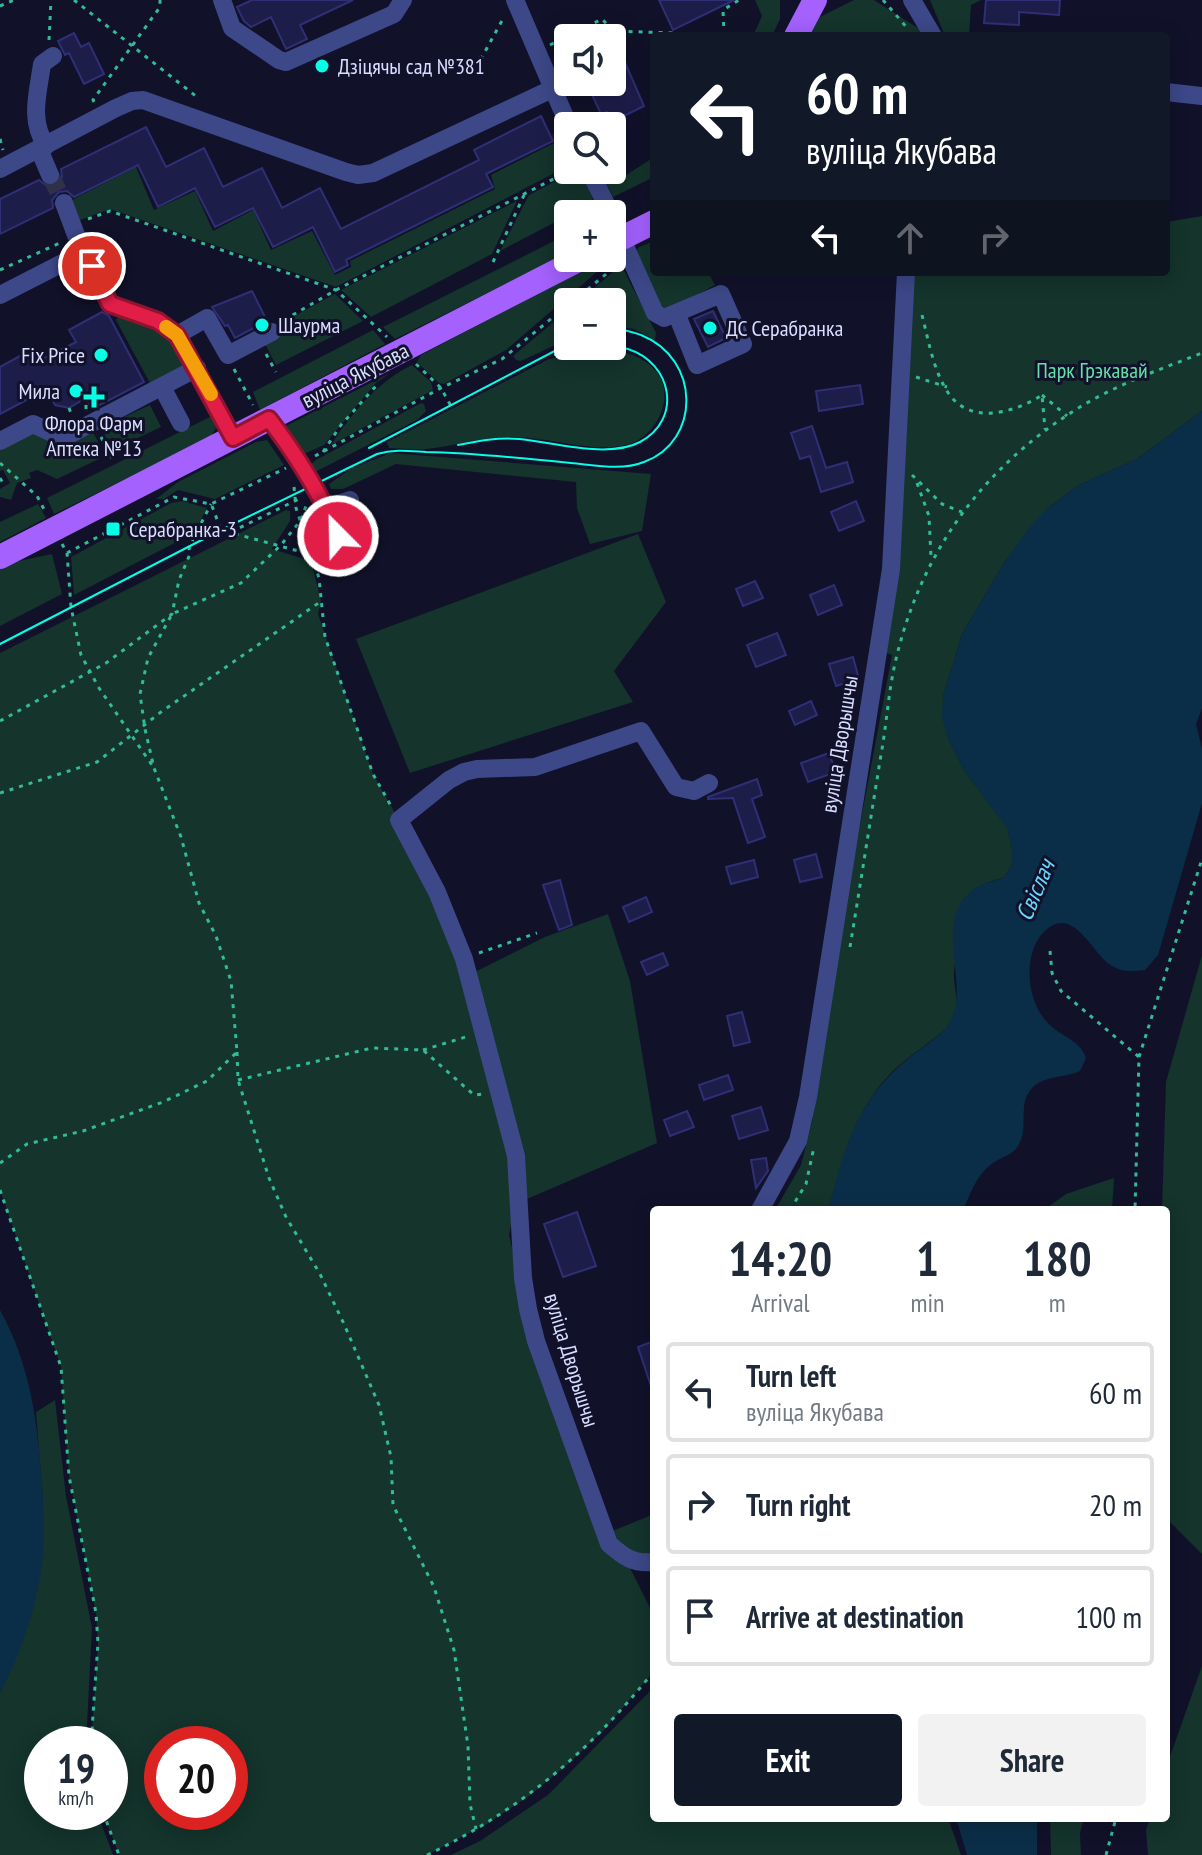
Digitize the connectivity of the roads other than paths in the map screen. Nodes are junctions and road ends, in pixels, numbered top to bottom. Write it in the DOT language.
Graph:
graph roads {
  1 [pos="222,0"];
  2 [pos="403,0"];
  3 [pos="815,0"];
  4 [pos="912,0"];
  5 [pos="511,6"];
  6 [pos="798,32"];
  7 [pos="931,32"];
  8 [pos="51,58"];
  9 [pos="552,89"];
  10 [pos="1170,92"];
  11 [pos="1202,96"];
  12 [pos="563,112"];
  13 [pos="42,147"];
  14 [pos="0,169"];
  15 [pos="50,175"];
  16 [pos="64,203"];
  17 [pos="650,223"];
  18 [pos="626,231"];
  19 [pos="78,237"];
  20 [pos="626,253"];
  21 [pos="555,272"];
  22 [pos="906,276"];
  23 [pos="0,295"];
  24 [pos="677,315"];
  25 [pos="273,329"];
  26 [pos="177,335"];
  27 [pos="197,368"];
  28 [pos="162,387"];
  29 [pos="269,419"];
  30 [pos="181,423"];
  31 [pos="233,438"];
  32 [pos="0,441"];
  33 [pos="350,500"];
  34 [pos="327,508"];
  35 [pos="338,536"];
  36 [pos="0,557"];
  37 [pos="709,783"];
  38 [pos="762,1206"];
  39 [pos="650,1562"];
  1 -- 2 [label="street"];
  3 -- 6 [label="main road"];
  4 -- 7 [label="street"];
  5 -- 9 [label="street"];
  8 -- 13 [label="street"];
  9 -- 12 [label="street"];
  9 -- 13 [label="street"];
  10 -- 11 [label="street"];
  13 -- 14 [label="street"];
  13 -- 15 [label="street"];
  16 -- 19 [label="street"];
  17 -- 18 [label="main road"];
  19 -- 23 [label="street"];
  19 -- 26 [label="street"];
  20 -- 24 [label="street"];
  21 -- 29 [label="main road, вуліца Якубава"];
  22 -- 38 [label="street, вуліца Дворышчы"];
  25 -- 26 [label="street"];
  26 -- 27 [label="street"];
  27 -- 28 [label="street"];
  27 -- 31 [label="street"];
  28 -- 30 [label="street"];
  28 -- 32 [label="street"];
  29 -- 31 [label="main road, вуліца Якубава"];
  29 -- 34 [label="street"];
  31 -- 36 [label="main road, вуліца Якубава"];
  33 -- 34 [label="street"];
  34 -- 35 [label="street"];
  37 -- 39 [label="street, вуліца Дворышчы"];
}
